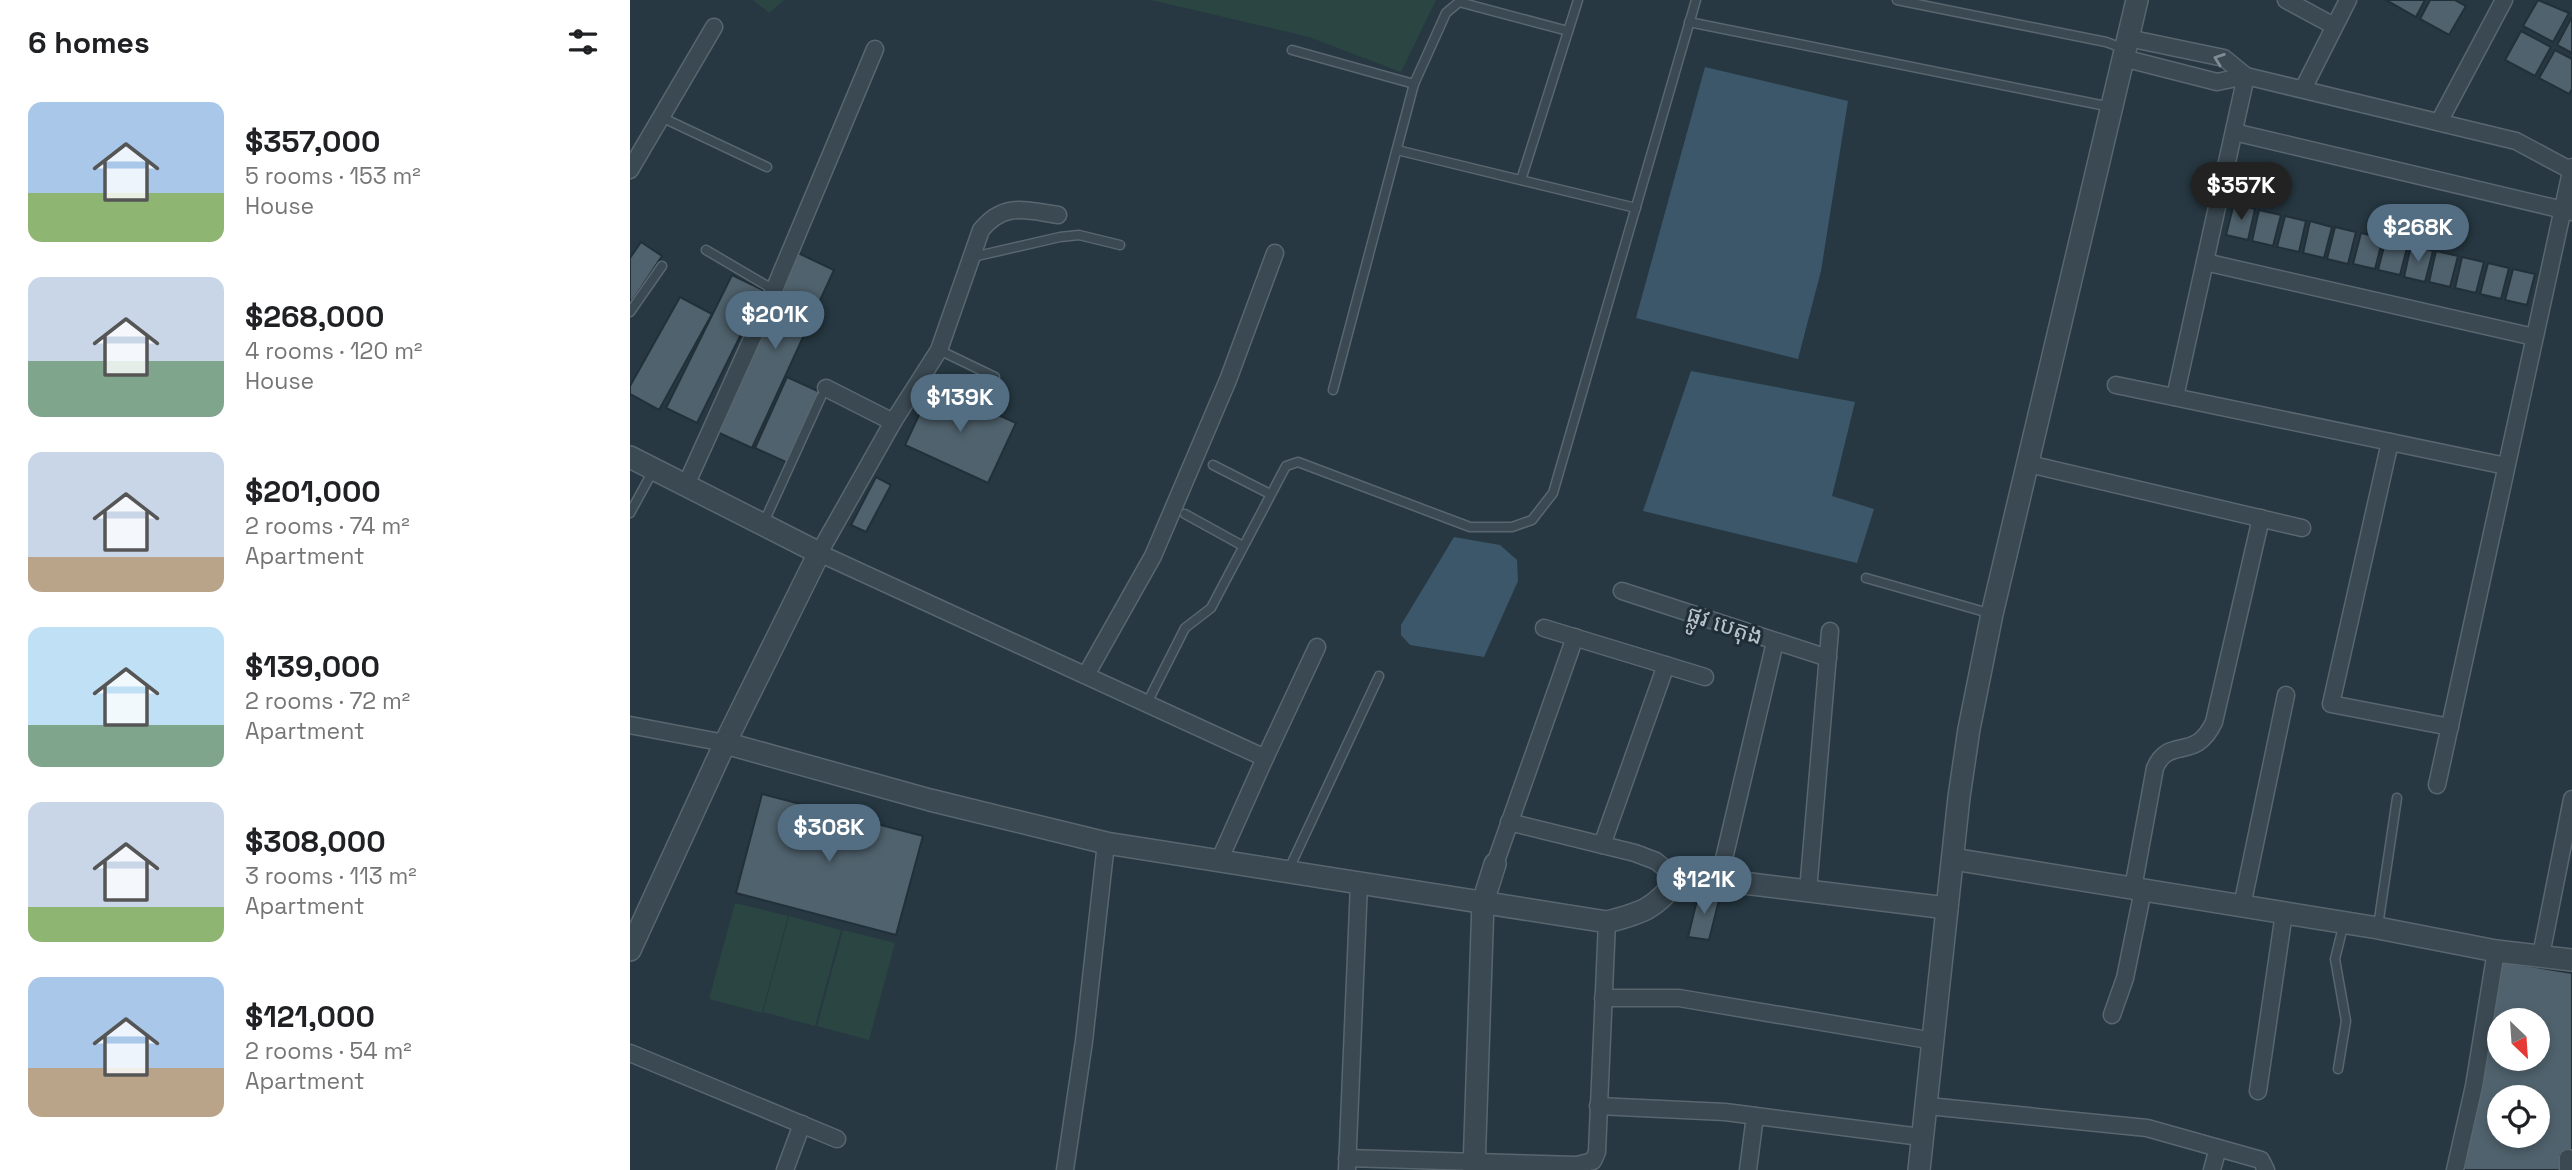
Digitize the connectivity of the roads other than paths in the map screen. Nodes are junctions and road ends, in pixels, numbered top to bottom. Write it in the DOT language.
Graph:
graph roads {
  1 [pos="1578,0"];
  2 [pos="1696,0"];
  3 [pos="1897,0"];
  4 [pos="2137,0"];
  5 [pos="2286,0"];
  6 [pos="2348,0"];
  7 [pos="2504,0"];
  8 [pos="1689,22"];
  9 [pos="2334,26"];
  10 [pos="714,27"];
  11 [pos="1568,31"];
  12 [pos="2125,48"];
  13 [pos="875,50"];
  14 [pos="1292,50"];
  15 [pos="2246,75"];
  16 [pos="1414,84"];
  17 [pos="2303,89"];
  18 [pos="2111,107"];
  19 [pos="661,117"];
  20 [pos="2439,122"];
  21 [pos="2234,132"];
  22 [pos="1397,150"];
  23 [pos="767,167"];
  24 [pos="2571,169"];
  25 [pos="630,170"];
  26 [pos="1521,180"];
  27 [pos="1636,208"];
  28 [pos="2567,211"];
  29 [pos="1058,215"];
  30 [pos="1120,245"];
  31 [pos="706,250"];
  32 [pos="1275,253"];
  33 [pos="970,257"];
  34 [pos="2205,262"];
  35 [pos="662,266"];
  36 [pos="774,290"];
  37 [pos="630,312"];
  38 [pos="2534,337"];
  39 [pos="939,350"];
  40 [pos="995,376"];
  41 [pos="2116,385"];
  42 [pos="1333,390"];
  43 [pos="824,393"];
  44 [pos="2175,397"];
  45 [pos="893,422"];
  46 [pos="2390,442"];
  47 [pos="630,457"];
  48 [pos="2029,464"];
  49 [pos="1213,465"];
  50 [pos="2506,466"];
  51 [pos="654,469"];
  52 [pos="686,485"];
  53 [pos="1270,494"];
  54 [pos="630,513"];
  55 [pos="1185,514"];
  56 [pos="2261,518"];
  57 [pos="763,525"];
  58 [pos="2302,528"];
  59 [pos="1243,546"];
  60 [pos="819,553"];
  61 [pos="1866,578"];
  62 [pos="1622,591"];
  63 [pos="1992,614"];
  64 [pos="1544,628"];
  65 [pos="1830,631"];
  66 [pos="1575,638"];
  67 [pos="1776,642"];
  68 [pos="1317,647"];
  69 [pos="1828,657"];
  70 [pos="1666,665"];
  71 [pos="1086,675"];
  72 [pos="1379,676"];
  73 [pos="1705,677"];
  74 [pos="2286,695"];
  75 [pos="1147,703"];
  76 [pos="630,725"];
  77 [pos="2450,727"];
  78 [pos="725,743"];
  79 [pos="1265,758"];
  80 [pos="2437,785"];
  81 [pos="2397,798"];
  82 [pos="2572,799"];
  83 [pos="1510,822"];
  84 [pos="2568,840"];
  85 [pos="1106,844"];
  86 [pos="1602,845"];
  87 [pos="1953,859"];
  88 [pos="1219,862"];
  89 [pos="1495,864"];
  90 [pos="1288,872"];
  91 [pos="1678,879"];
  92 [pos="1719,880"];
  93 [pos="1359,884"];
  94 [pos="2138,889"];
  95 [pos="1808,891"];
  96 [pos="1483,902"];
  97 [pos="2242,906"];
  98 [pos="1947,908"];
  99 [pos="2284,913"];
  100 [pos="1607,922"];
  101 [pos="2344,923"];
  102 [pos="2378,928"];
  103 [pos="630,950"];
  104 [pos="2496,951"];
  105 [pos="2541,955"];
  106 [pos="2572,960"];
  107 [pos="1603,998"];
  108 [pos="2112,1015"];
  109 [pos="1934,1041"];
  110 [pos="630,1053"];
  111 [pos="2338,1069"];
  112 [pos="2258,1091"];
  113 [pos="1598,1106"];
  114 [pos="1928,1106"];
  115 [pos="1755,1116"];
  116 [pos="802,1124"];
  117 [pos="1921,1137"];
  118 [pos="838,1139"];
  119 [pos="2218,1148"];
  120 [pos="1347,1164"];
  121 [pos="1474,1166"];
  122 [pos="785,1170"];
  123 [pos="1065,1170"];
  124 [pos="1748,1170"];
  125 [pos="1919,1170"];
  126 [pos="2212,1170"];
  127 [pos="2266,1170"];
  128 [pos="2455,1170"];
  1 -- 11 [label="lane"];
  2 -- 8 [label="lane"];
  3 -- 12 [label="lane"];
  4 -- 12 [label="street"];
  5 -- 9 [label="street"];
  6 -- 9 [label="street"];
  7 -- 20 [label="street"];
  8 -- 18 [label="lane"];
  8 -- 27 [label="lane"];
  9 -- 17 [label="street"];
  10 -- 19 [label="street"];
  11 -- 16 [label="lane"];
  11 -- 26 [label="lane"];
  15 -- 12 [label="street, one-way"];
  12 -- 15 [label="street"];
  12 -- 18 [label="street"];
  13 -- 36 [label="street"];
  14 -- 16 [label="lane"];
  15 -- 17 [label="street"];
  15 -- 21 [label="street"];
  16 -- 22 [label="lane"];
  17 -- 20 [label="street"];
  18 -- 48 [label="street"];
  19 -- 23 [label="lane"];
  19 -- 25 [label="street"];
  20 -- 24 [label="street"];
  21 -- 28 [label="street"];
  21 -- 34 [label="street"];
  22 -- 26 [label="lane"];
  22 -- 42 [label="lane"];
  24 -- 28 [label="street"];
  26 -- 27 [label="lane"];
  27 -- 53 [label="lane"];
  28 -- 38 [label="street"];
  29 -- 33 [label="street"];
  30 -- 33 [label="lane"];
  31 -- 36 [label="lane"];
  32 -- 71 [label="street"];
  33 -- 39 [label="street"];
  34 -- 38 [label="street"];
  34 -- 44 [label="street"];
  35 -- 37 [label="lane"];
  36 -- 52 [label="street"];
  38 -- 50 [label="street"];
  39 -- 40 [label="lane"];
  39 -- 45 [label="street"];
  41 -- 44 [label="street"];
  43 -- 45 [label="street"];
  43 -- 57 [label="lane"];
  44 -- 46 [label="street"];
  45 -- 60 [label="street"];
  46 -- 50 [label="street"];
  46 -- 77 [label="street"];
  47 -- 51 [label="street"];
  48 -- 56 [label="street"];
  48 -- 63 [label="street"];
  49 -- 53 [label="lane"];
  50 -- 77 [label="street"];
  51 -- 52 [label="street"];
  51 -- 54 [label="lane"];
  52 -- 57 [label="street"];
  53 -- 59 [label="lane"];
  55 -- 59 [label="lane"];
  56 -- 58 [label="street"];
  56 -- 94 [label="street"];
  57 -- 60 [label="street"];
  59 -- 75 [label="lane"];
  60 -- 71 [label="street"];
  60 -- 78 [label="street"];
  61 -- 63 [label="lane"];
  62 -- 67 [label="street, ផ្លូវ បេតុង"];
  63 -- 87 [label="street"];
  64 -- 66 [label="street"];
  65 -- 69 [label="street"];
  66 -- 70 [label="street"];
  66 -- 83 [label="street"];
  67 -- 69 [label="street, ផ្លូវ បេតុង"];
  67 -- 92 [label="street"];
  68 -- 79 [label="street"];
  69 -- 95 [label="street"];
  70 -- 73 [label="street"];
  70 -- 86 [label="street"];
  71 -- 75 [label="street"];
  72 -- 90 [label="lane"];
  74 -- 97 [label="street"];
  75 -- 79 [label="street"];
  76 -- 78 [label="street"];
  77 -- 80 [label="street"];
  78 -- 85 [label="street"];
  78 -- 103 [label="street"];
  79 -- 88 [label="street"];
  81 -- 102 [label="lane"];
  82 -- 84 [label="street"];
  83 -- 86 [label="street"];
  83 -- 89 [label="street"];
  84 -- 105 [label="street"];
  85 -- 88 [label="street"];
  85 -- 123 [label="street"];
  86 -- 91 [label="street"];
  87 -- 94 [label="street"];
  87 -- 98 [label="street"];
  88 -- 90 [label="street"];
  89 -- 96 [label="street"];
  90 -- 93 [label="street"];
  91 -- 92 [label="street"];
  91 -- 100 [label="street"];
  92 -- 95 [label="street"];
  93 -- 96 [label="street"];
  93 -- 120 [label="street"];
  94 -- 97 [label="street"];
  94 -- 108 [label="street"];
  95 -- 98 [label="street"];
  96 -- 100 [label="street"];
  96 -- 121 [label="street"];
  97 -- 99 [label="street"];
  98 -- 109 [label="street"];
  99 -- 101 [label="street"];
  99 -- 112 [label="street"];
  100 -- 107 [label="street"];
  101 -- 102 [label="street"];
  101 -- 111 [label="lane"];
  102 -- 104 [label="street"];
  104 -- 105 [label="street"];
  104 -- 128 [label="street"];
  105 -- 106 [label="street"];
  107 -- 109 [label="street"];
  107 -- 113 [label="street"];
  109 -- 114 [label="street"];
  110 -- 116 [label="street"];
  113 -- 115 [label="street"];
  113 -- 121 [label="street"];
  114 -- 117 [label="street"];
  114 -- 119 [label="street"];
  115 -- 117 [label="street"];
  115 -- 124 [label="street"];
  116 -- 118 [label="street"];
  116 -- 122 [label="street"];
  117 -- 125 [label="street"];
  119 -- 126 [label="street"];
  119 -- 127 [label="street"];
  120 -- 121 [label="street"];
}
